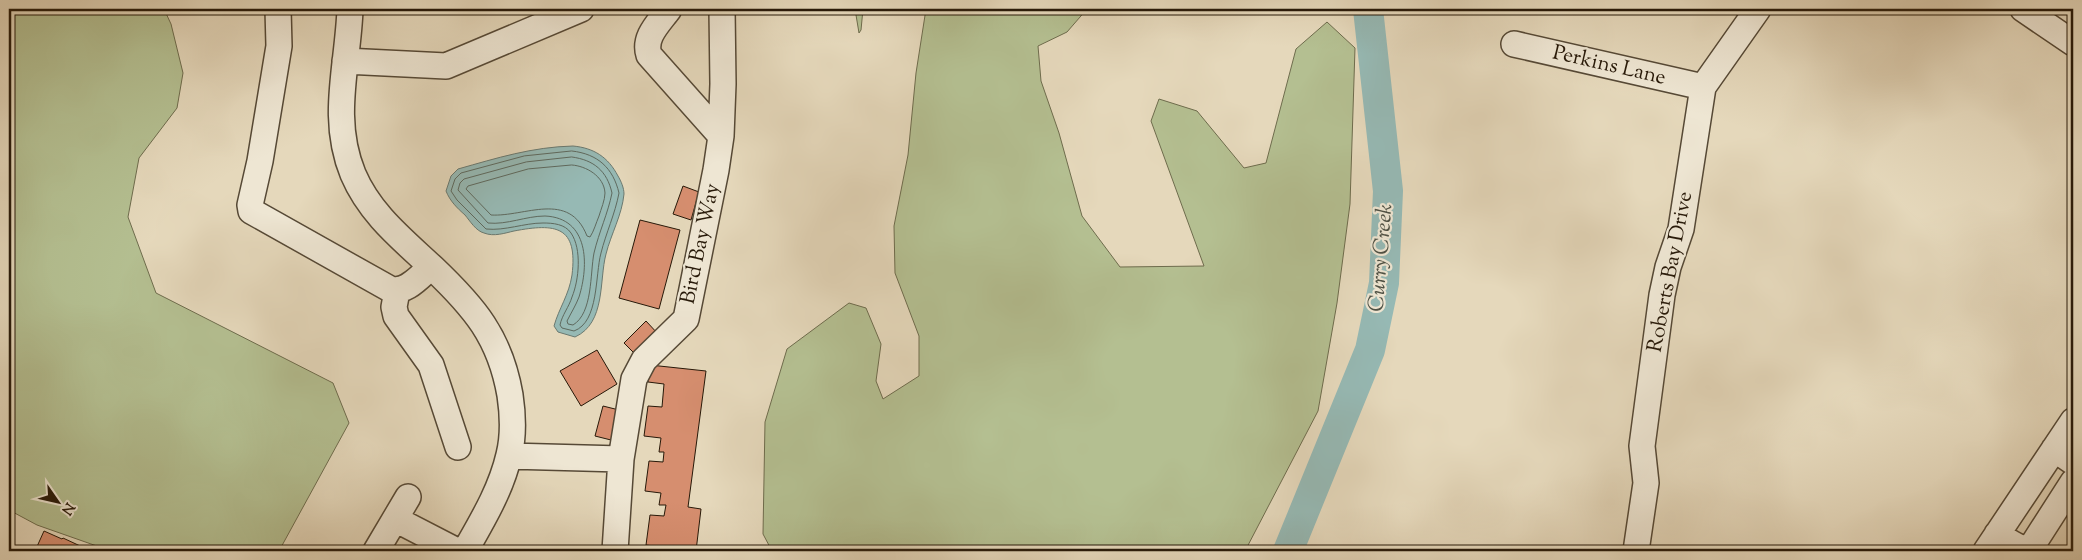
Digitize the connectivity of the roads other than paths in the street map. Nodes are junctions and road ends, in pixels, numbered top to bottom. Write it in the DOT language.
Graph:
graph roads {
  1 [pos="278,9"];
  2 [pos="350,9"];
  3 [pos="581,9"];
  4 [pos="669,9"];
  5 [pos="722,9"];
  6 [pos="1758,9"];
  7 [pos="2023,9"];
  8 [pos="2073,43"];
  9 [pos="1514,44"];
  10 [pos="345,62"];
  11 [pos="1703,87"];
  12 [pos="721,136"];
  13 [pos="431,267"];
  14 [pos="397,291"];
  15 [pos="2073,421"];
  16 [pos="458,448"];
  17 [pos="509,456"];
  18 [pos="2064,456"];
  19 [pos="622,459"];
  20 [pos="2073,482"];
  21 [pos="408,497"];
  22 [pos="395,519"];
  23 [pos="1992,543"];
  24 [pos="376,551"];
  25 [pos="457,551"];
  26 [pos="465,551"];
  27 [pos="615,551"];
  28 [pos="1636,551"];
  1 -- 14 [label="street"];
  2 -- 10 [label="street"];
  3 -- 10 [label="street"];
  4 -- 12 [label="street"];
  5 -- 12 [label="street, Bird Bay Way"];
  6 -- 11 [label="street, Roberts Bay Drive"];
  7 -- 8 [label="street"];
  9 -- 11 [label="street, Perkins Lane"];
  10 -- 13 [label="street"];
  11 -- 28 [label="street, Roberts Bay Drive"];
  12 -- 19 [label="street, Bird Bay Way"];
  13 -- 14 [label="street"];
  13 -- 17 [label="street"];
  14 -- 16 [label="street"];
  15 -- 18 [label="street"];
  17 -- 19 [label="street"];
  17 -- 26 [label="street"];
  18 -- 23 [label="street"];
  19 -- 27 [label="street, Bird Bay Way"];
  20 -- 23 [label="street"];
  21 -- 22 [label="street"];
  22 -- 24 [label="street"];
  22 -- 25 [label="street"];
}
